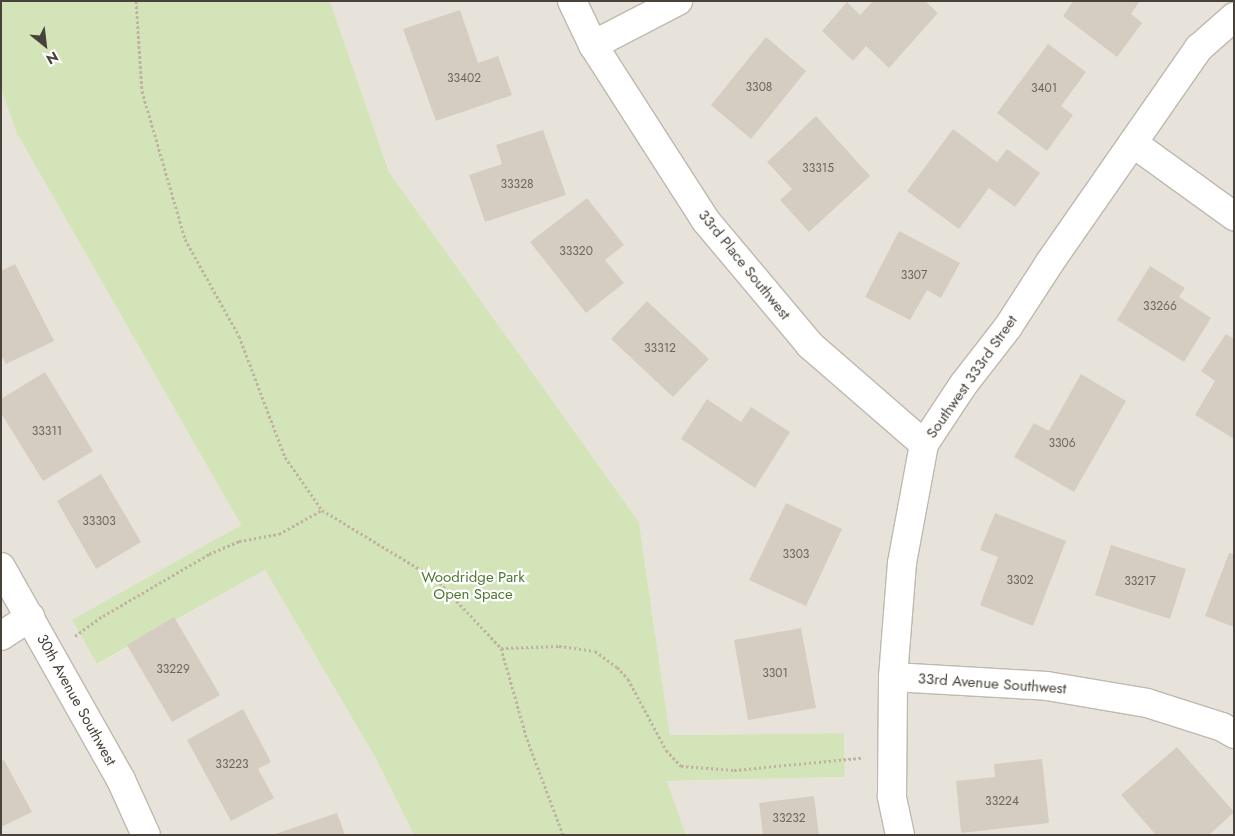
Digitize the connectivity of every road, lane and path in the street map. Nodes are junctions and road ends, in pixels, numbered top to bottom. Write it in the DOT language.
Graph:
graph roads {
  1 [pos="136,1"];
  2 [pos="572,1"];
  3 [pos="678,1"];
  4 [pos="1234,17"];
  5 [pos="592,45"];
  6 [pos="1133,143"];
  7 [pos="1234,216"];
  8 [pos="924,444"];
  9 [pos="322,510"];
  10 [pos="1,567"];
  11 [pos="30,617"];
  12 [pos="1,636"];
  13 [pos="501,648"];
  14 [pos="51,654"];
  15 [pos="894,677"];
  16 [pos="1234,734"];
  17 [pos="892,756"];
  18 [pos="146,835"];
  19 [pos="563,835"];
  20 [pos="900,835"];
  1 -- 9 [label="path"];
  2 -- 5 [label="street, 33rd Place Southwest"];
  3 -- 5 [label="street"];
  4 -- 6 [label="street, Southwest 333rd Street"];
  5 -- 8 [label="street, 33rd Place Southwest"];
  6 -- 7 [label="street"];
  6 -- 8 [label="street, Southwest 333rd Street"];
  8 -- 15 [label="street, Southwest 333rd Street"];
  9 -- 13 [label="path"];
  9 -- 14 [label="path"];
  10 -- 11 [label="street, 30th Avenue Southwest"];
  11 -- 12 [label="street"];
  11 -- 14 [label="street, 30th Avenue Southwest"];
  13 -- 17 [label="path"];
  13 -- 19 [label="path"];
  14 -- 18 [label="street, 30th Avenue Southwest"];
  15 -- 16 [label="street, 33rd Avenue Southwest"];
  15 -- 17 [label="street, Southwest 333rd Street"];
  17 -- 20 [label="street, Southwest 333rd Street"];
}
